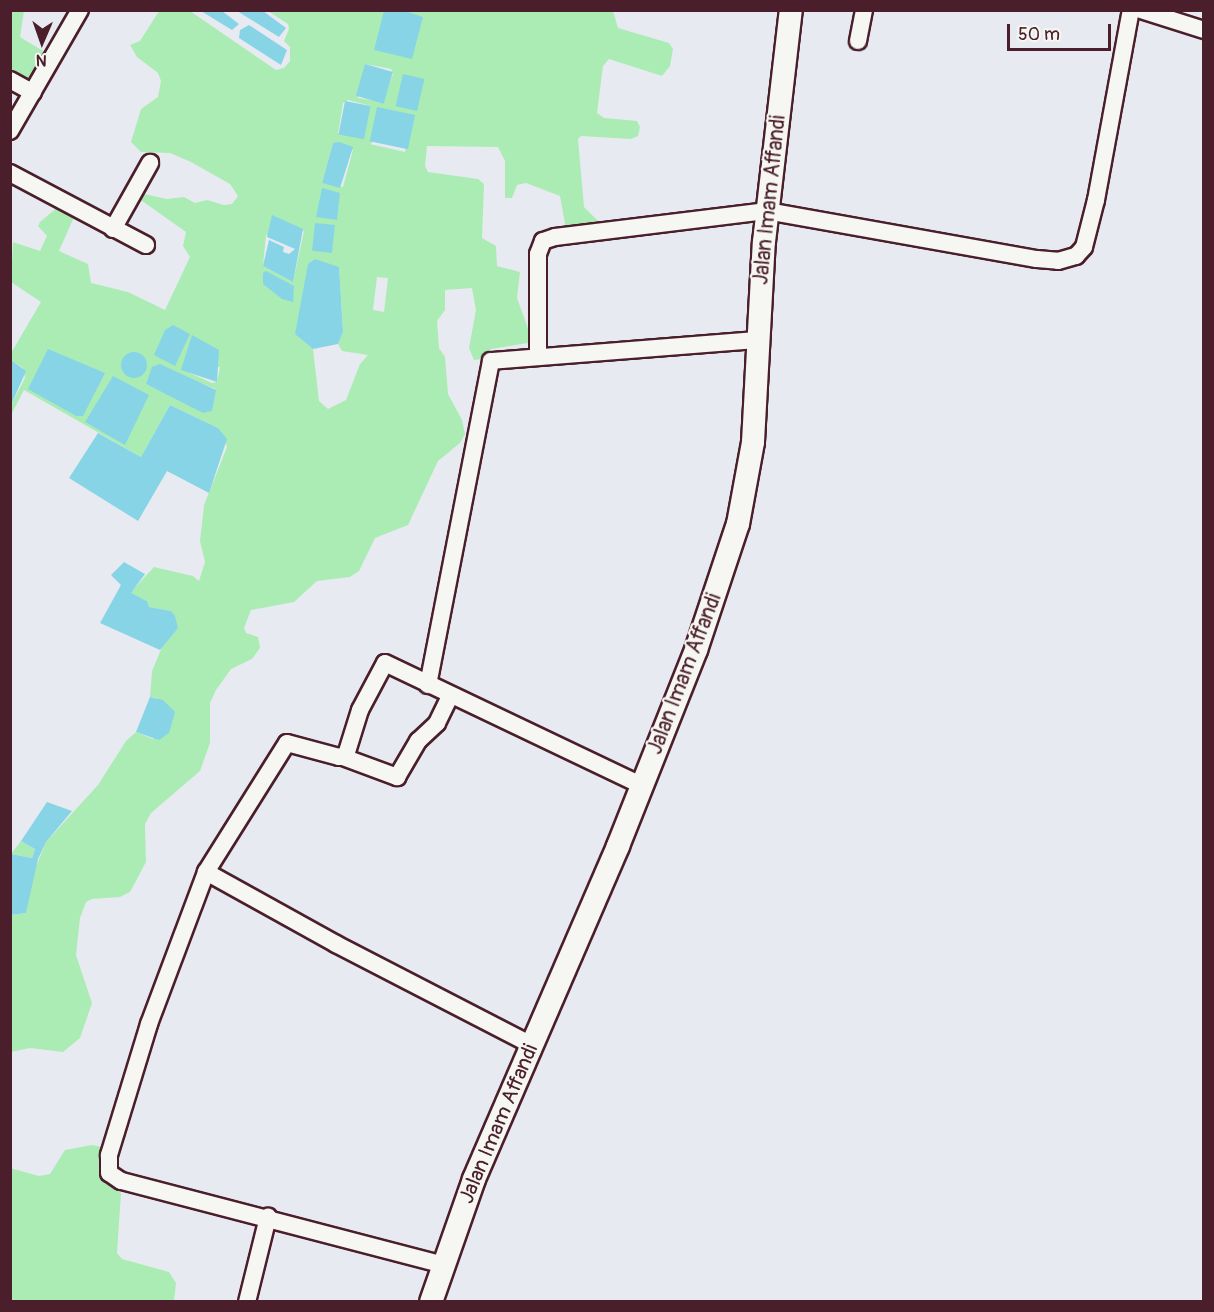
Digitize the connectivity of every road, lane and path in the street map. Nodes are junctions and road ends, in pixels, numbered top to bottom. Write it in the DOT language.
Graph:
graph roads {
  1 [pos="80,10"];
  2 [pos="791,10"];
  3 [pos="864,10"];
  4 [pos="1131,10"];
  5 [pos="1141,10"];
  6 [pos="1203,30"];
  7 [pos="858,41"];
  8 [pos="10,80"];
  9 [pos="33,93"];
  10 [pos="10,131"];
  11 [pos="150,163"];
  12 [pos="10,173"];
  13 [pos="767,211"];
  14 [pos="113,229"];
  15 [pos="146,245"];
  16 [pos="758,340"];
  17 [pos="538,354"];
  18 [pos="428,685"];
  19 [pos="450,696"];
  20 [pos="343,757"];
  21 [pos="641,785"];
  22 [pos="206,872"];
  23 [pos="532,1045"];
  24 [pos="268,1217"];
  25 [pos="444,1265"];
  26 [pos="247,1302"];
  27 [pos="431,1302"];
  1 -- 9 [label="street"];
  2 -- 13 [label="street, Jalan Imam Affandi"];
  3 -- 7 [label="street"];
  4 -- 13 [label="street"];
  5 -- 6 [label="street"];
  8 -- 9 [label="street"];
  9 -- 10 [label="street"];
  11 -- 14 [label="street"];
  12 -- 14 [label="street"];
  13 -- 16 [label="street, Jalan Imam Affandi"];
  13 -- 17 [label="street"];
  14 -- 15 [label="street"];
  16 -- 17 [label="street"];
  16 -- 21 [label="street, Jalan Imam Affandi"];
  17 -- 18 [label="street"];
  18 -- 19 [label="street"];
  18 -- 20 [label="street"];
  19 -- 20 [label="street"];
  19 -- 21 [label="street"];
  20 -- 22 [label="street"];
  21 -- 23 [label="street, Jalan Imam Affandi"];
  22 -- 23 [label="street"];
  22 -- 24 [label="street"];
  23 -- 25 [label="street, Jalan Imam Affandi"];
  24 -- 25 [label="street"];
  24 -- 26 [label="street"];
  25 -- 27 [label="street, Jalan Imam Affandi"];
}
